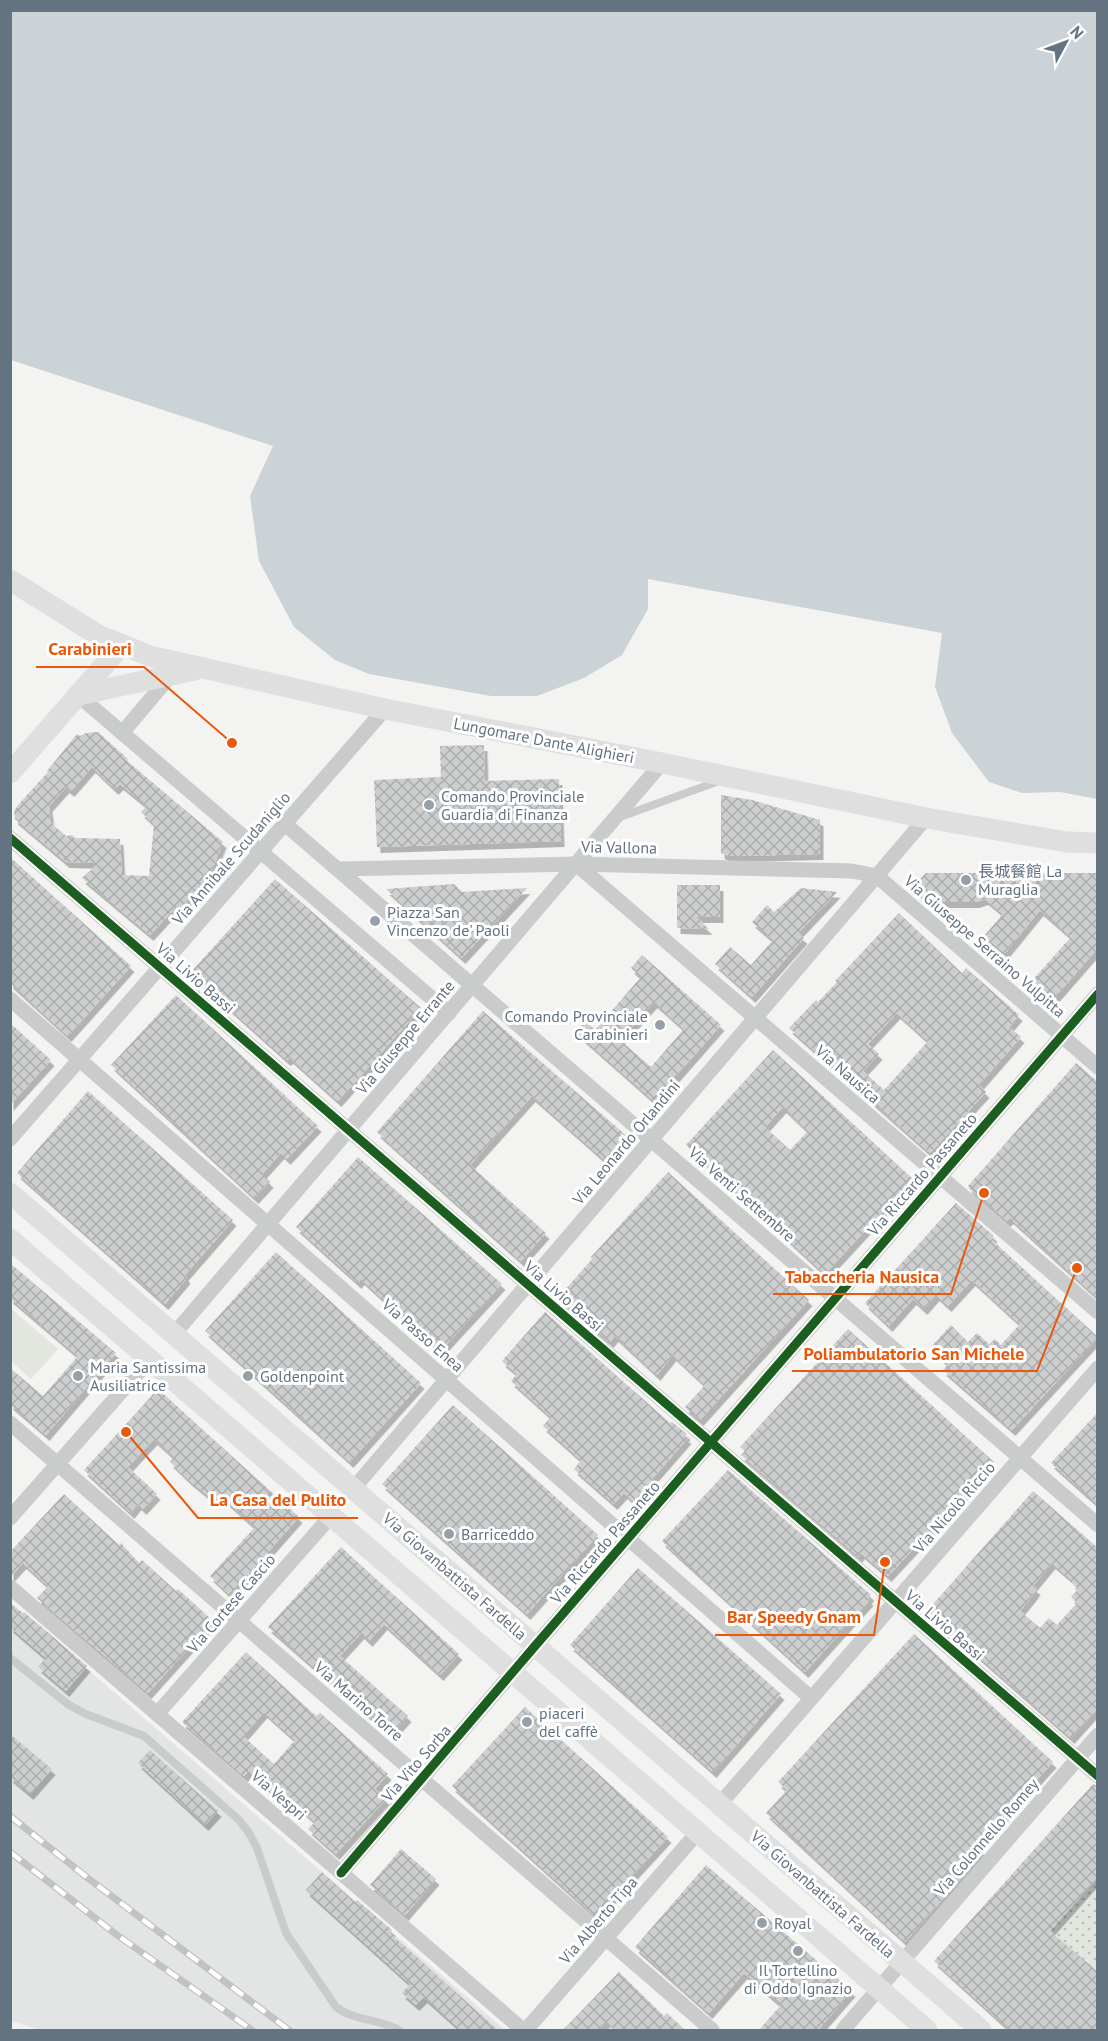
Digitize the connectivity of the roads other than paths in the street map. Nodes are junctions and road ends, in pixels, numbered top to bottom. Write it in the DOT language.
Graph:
graph roads {
  1 [pos="10,580"];
  2 [pos="121,646"];
  3 [pos="202,668"];
  4 [pos="171,675"];
  5 [pos="78,695"];
  6 [pos="385,709"];
  7 [pos="122,733"];
  8 [pos="662,763"];
  9 [pos="10,773"];
  10 [pos="730,777"];
  11 [pos="926,818"];
  12 [pos="613,820"];
  13 [pos="285,824"];
  14 [pos="10,838"];
  15 [pos="1098,843"];
  16 [pos="261,852"];
  17 [pos="576,864"];
  18 [pos="339,869"];
  19 [pos="877,876"];
  20 [pos="160,967"];
  21 [pos="473,985"];
  22 [pos="1098,994"];
  23 [pos="10,999"];
  24 [pos="449,1013"];
  25 [pos="755,1018"];
  26 [pos="1061,1036"];
  27 [pos="80,1059"];
  28 [pos="1098,1067"];
  29 [pos="349,1130"];
  30 [pos="10,1139"];
  31 [pos="652,1139"];
  32 [pos="940,1177"];
  33 [pos="10,1193"];
  34 [pos="268,1224"];
  35 [pos="10,1239"];
  36 [pos="528,1284"];
  37 [pos="835,1298"];
  38 [pos="1098,1312"];
  39 [pos="174,1334"];
  40 [pos="150,1359"];
  41 [pos="1098,1368"];
  42 [pos="446,1380"];
  43 [pos="10,1423"];
  44 [pos="711,1442"];
  45 [pos="1020,1458"];
  46 [pos="58,1464"];
  47 [pos="353,1489"];
  48 [pos="331,1516"];
  49 [pos="10,1518"];
  50 [pos="1098,1525"];
  51 [pos="628,1538"];
  52 [pos="10,1587"];
  53 [pos="895,1602"];
  54 [pos="239,1621"];
  55 [pos="535,1646"];
  56 [pos="10,1658"];
  57 [pos="513,1673"];
  58 [pos="812,1698"];
  59 [pos="157,1714"];
  60 [pos="1098,1735"];
  61 [pos="1077,1759"];
  62 [pos="1098,1776"];
  63 [pos="422,1779"];
  64 [pos="719,1805"];
  65 [pos="698,1832"];
  66 [pos="341,1873"];
  67 [pos="606,1938"];
  68 [pos="902,1962"];
  69 [pos="879,1989"];
  70 [pos="399,2031"];
  71 [pos="524,2031"];
  72 [pos="712,2031"];
  73 [pos="843,2031"];
  74 [pos="927,2031"];
  75 [pos="981,2031"];
  1 -- 2 [label="main road, Lungomare Dante Alighieri"];
  2 -- 3 [label="main road, Lungomare Dante Alighieri"];
  2 -- 5 [label="main road"];
  3 -- 4 [label="main road"];
  3 -- 6 [label="main road, Lungomare Dante Alighieri"];
  4 -- 5 [label="main road"];
  4 -- 7 [label="street"];
  5 -- 7 [label="street"];
  5 -- 9 [label="main road"];
  6 -- 8 [label="main road, Lungomare Dante Alighieri"];
  6 -- 13 [label="street, Via Annibale Scudaniglio"];
  7 -- 16 [label="street"];
  8 -- 10 [label="main road, Lungomare Dante Alighieri"];
  8 -- 12 [label="street, Via Giuseppe Errante"];
  10 -- 11 [label="main road, Lungomare Dante Alighieri"];
  10 -- 12 [label="lane"];
  11 -- 15 [label="main road, Lungomare Dante Alighieri"];
  11 -- 19 [label="street, Via Leonardo Orlandini"];
  12 -- 17 [label="street, Via Giuseppe Errante"];
  13 -- 16 [label="street, Via Annibale Scudaniglio"];
  13 -- 18 [label="street, Via Venti Settembre"];
  14 -- 20 [label="street, Via Livio Bassi"];
  16 -- 20 [label="street, Via Annibale Scudaniglio"];
  16 -- 24 [label="street"];
  17 -- 18 [label="street, Via Vallona"];
  17 -- 19 [label="street, Via Vallona"];
  17 -- 21 [label="street, Via Giuseppe Errante"];
  17 -- 25 [label="street, Via Nausica"];
  18 -- 21 [label="street, Via Venti Settembre"];
  19 -- 25 [label="street, Via Leonardo Orlandini"];
  19 -- 26 [label="street, Via Giuseppe Serraino Vulpitta"];
  20 -- 27 [label="street, Via Annibale Scudaniglio"];
  20 -- 29 [label="street, Via Livio Bassi"];
  21 -- 24 [label="street, Via Giuseppe Errante"];
  21 -- 31 [label="street, Via Venti Settembre"];
  22 -- 26 [label="street, Via Riccardo Passaneto"];
  23 -- 27 [label="street, Via Passo Enea"];
  24 -- 29 [label="street, Via Giuseppe Errante"];
  25 -- 31 [label="street, Via Leonardo Orlandini"];
  25 -- 32 [label="street, Via Nausica"];
  26 -- 28 [label="street, Via Giuseppe Serraino Vulpitta"];
  26 -- 32 [label="street, Via Riccardo Passaneto"];
  27 -- 30 [label="street, Via Annibale Scudaniglio"];
  27 -- 34 [label="street, Via Passo Enea"];
  29 -- 34 [label="street, Via Giuseppe Errante"];
  29 -- 36 [label="street, Via Livio Bassi"];
  31 -- 36 [label="street, Via Leonardo Orlandini"];
  31 -- 37 [label="street, Via Venti Settembre"];
  32 -- 37 [label="street, Via Riccardo Passaneto"];
  32 -- 38 [label="street, Via Nausica"];
  33 -- 39 [label="main road, Via Giovanbattista Fardella"];
  34 -- 39 [label="street, Via Giuseppe Errante"];
  34 -- 42 [label="street, Via Passo Enea"];
  35 -- 40 [label="main road"];
  36 -- 42 [label="street, Via Leonardo Orlandini"];
  36 -- 44 [label="street, Via Livio Bassi"];
  37 -- 44 [label="street, Via Riccardo Passaneto"];
  37 -- 45 [label="street, Via Venti Settembre"];
  39 -- 47 [label="main road, Via Giovanbattista Fardella"];
  40 -- 46 [label="street"];
  40 -- 48 [label="main road"];
  41 -- 45 [label="street, Via Nicolò Riccio"];
  42 -- 47 [label="street, Via Leonardo Orlandini"];
  42 -- 51 [label="street, Via Passo Enea"];
  43 -- 46 [label="street, Via Marino Torre"];
  44 -- 51 [label="street, Via Riccardo Passaneto"];
  44 -- 53 [label="street, Via Livio Bassi"];
  45 -- 50 [label="street, Via Venti Settembre"];
  45 -- 53 [label="street, Via Nicolò Riccio"];
  46 -- 49 [label="street"];
  46 -- 54 [label="street, Via Marino Torre"];
  47 -- 55 [label="main road, Via Giovanbattista Fardella"];
  48 -- 54 [label="street, Via Cortese Cascio"];
  48 -- 57 [label="main road"];
  51 -- 55 [label="street, Via Riccardo Passaneto"];
  51 -- 58 [label="street, Via Passo Enea"];
  52 -- 59 [label="street, Via Vespri"];
  53 -- 58 [label="street, Via Nicolò Riccio"];
  53 -- 61 [label="street, Via Livio Bassi"];
  54 -- 59 [label="street, Via Cortese Cascio"];
  54 -- 63 [label="street, Via Marino Torre"];
  55 -- 57 [label="street, Via Riccardo Passaneto"];
  55 -- 64 [label="main road, Via Giovanbattista Fardella"];
  56 -- 70 [label="lane"];
  57 -- 63 [label="street, Via Vito Sorba"];
  57 -- 65 [label="main road"];
  58 -- 64 [label="street, Via Nicolò Riccio"];
  59 -- 66 [label="street, Via Vespri"];
  60 -- 61 [label="street, Via Colonnello Romey"];
  61 -- 62 [label="street, Via Livio Bassi"];
  61 -- 68 [label="street, Via Colonnello Romey"];
  63 -- 66 [label="street, Via Vito Sorba"];
  63 -- 67 [label="street, Via Marino Torre"];
  64 -- 68 [label="main road, Via Giovanbattista Fardella"];
  65 -- 67 [label="street, Via Alberto Tipa"];
  65 -- 69 [label="main road"];
  66 -- 71 [label="street, Via Vespri"];
  67 -- 71 [label="street, Via Alberto Tipa"];
  67 -- 72 [label="street, Via Marino Torre"];
  68 -- 69 [label="street, Via Colonnello Romey"];
  68 -- 75 [label="main road, Via Giovanbattista Fardella"];
  69 -- 73 [label="street, Via Colonnello Romey"];
  69 -- 74 [label="main road"];
}
